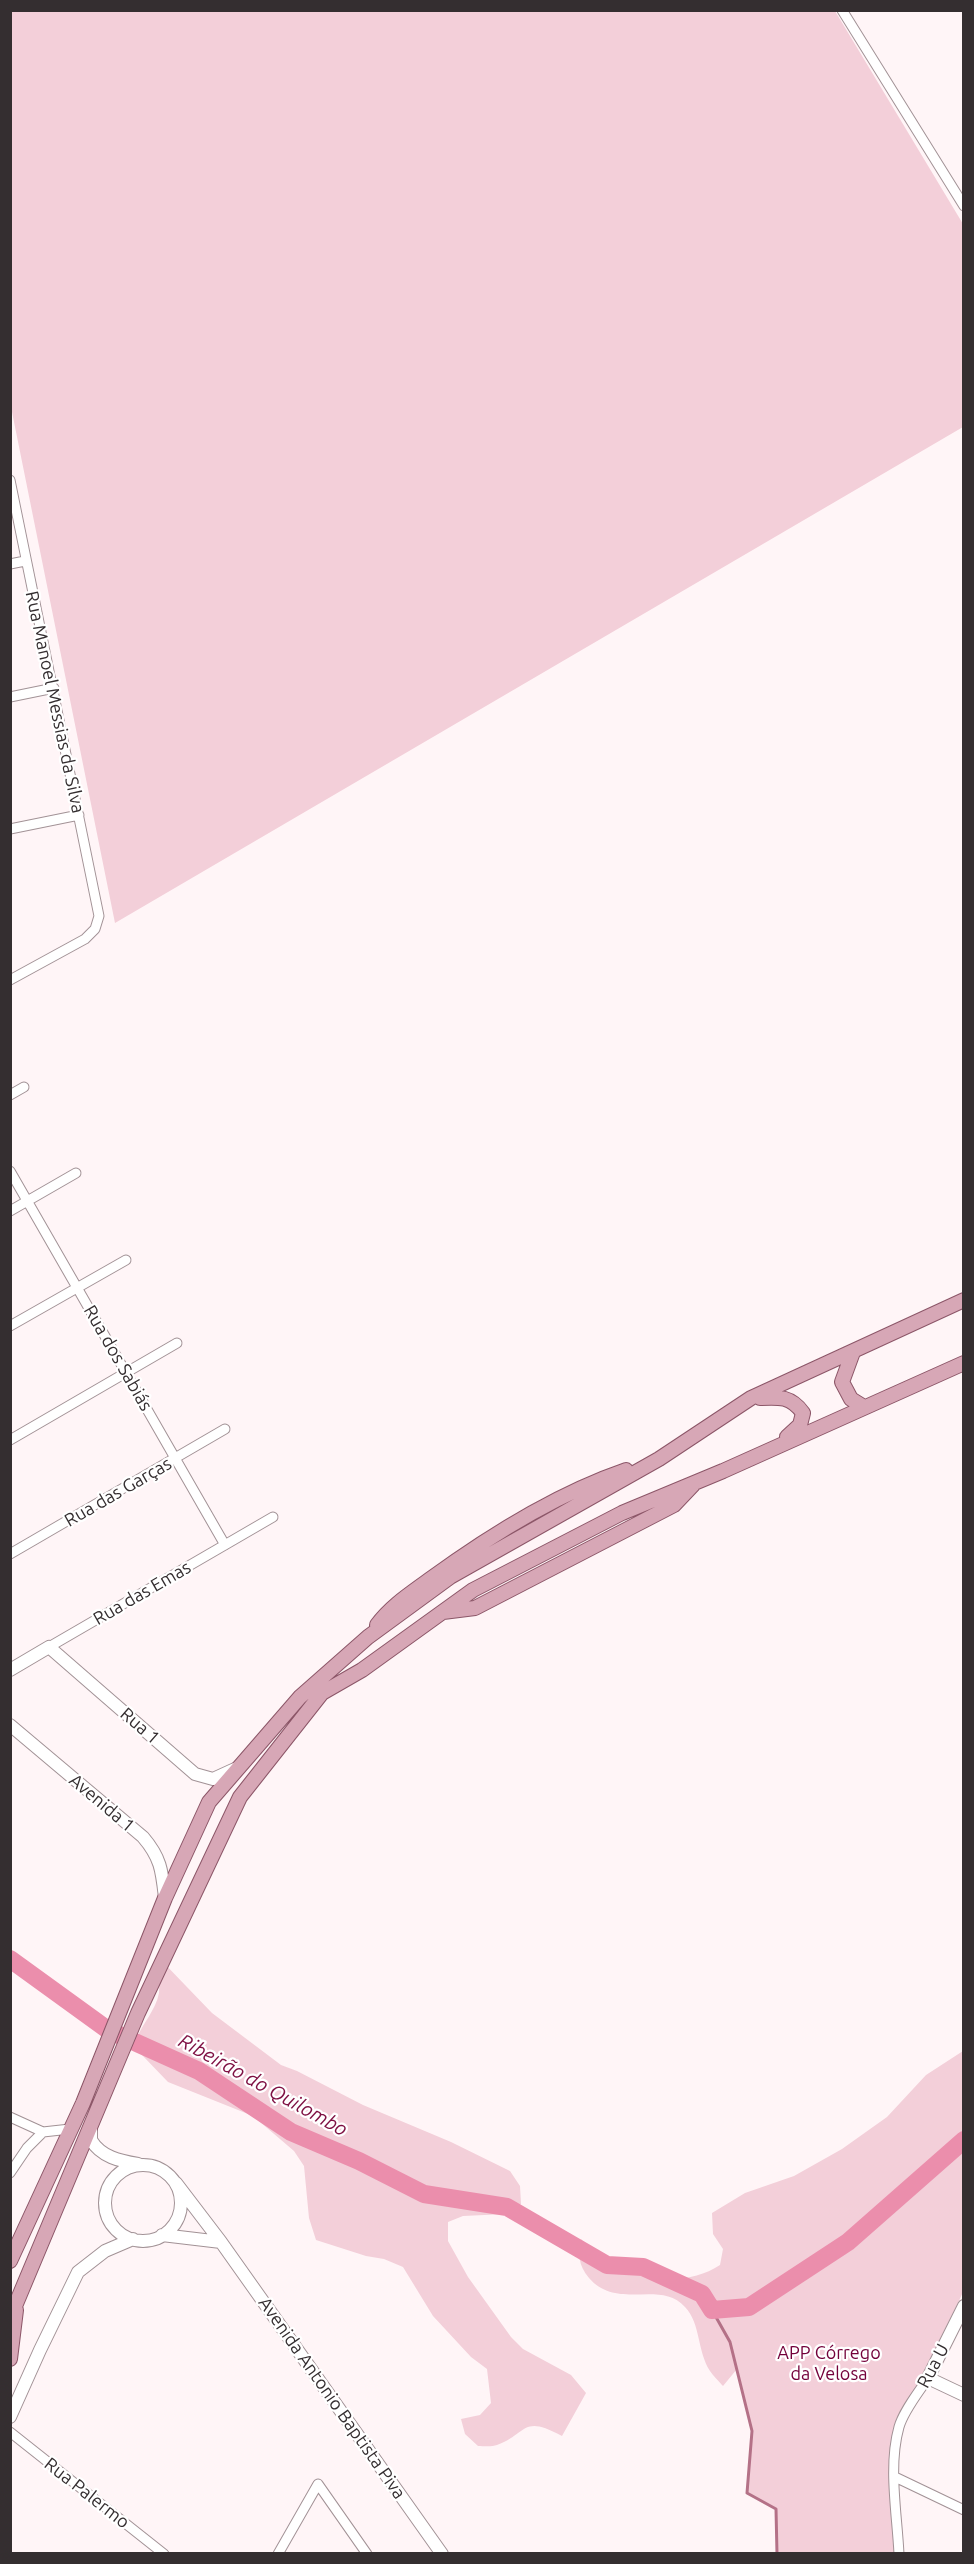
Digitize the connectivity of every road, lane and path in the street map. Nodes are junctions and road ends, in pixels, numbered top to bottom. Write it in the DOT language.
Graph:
graph roads {
  1 [pos="842,10"];
  2 [pos="963,206"];
  3 [pos="10,480"];
  4 [pos="25,561"];
  5 [pos="10,564"];
  6 [pos="54,688"];
  7 [pos="10,697"];
  8 [pos="79,815"];
  9 [pos="10,829"];
  10 [pos="10,980"];
  11 [pos="24,1088"];
  12 [pos="10,1095"];
  13 [pos="10,1171"];
  14 [pos="76,1173"];
  15 [pos="28,1201"];
  16 [pos="10,1211"];
  17 [pos="126,1260"];
  18 [pos="77,1288"];
  19 [pos="963,1300"];
  20 [pos="10,1326"];
  21 [pos="177,1342"];
  22 [pos="853,1352"];
  23 [pos="963,1363"];
  24 [pos="127,1372"];
  25 [pos="751,1398"];
  26 [pos="864,1407"];
  27 [pos="225,1429"];
  28 [pos="10,1440"];
  29 [pos="782,1443"];
  30 [pos="177,1458"];
  31 [pos="273,1517"];
  32 [pos="225,1545"];
  33 [pos="10,1554"];
  34 [pos="49,1647"];
  35 [pos="10,1670"];
  36 [pos="10,1725"];
  37 [pos="238,1768"];
  38 [pos="165,1898"];
  39 [pos="10,2117"];
  40 [pos="91,2124"];
  41 [pos="70,2129"];
  42 [pos="43,2132"];
  43 [pos="142,2165"];
  44 [pos="10,2173"];
  45 [pos="176,2183"];
  46 [pos="162,2235"];
  47 [pos="133,2240"];
  48 [pos="221,2242"];
  49 [pos="10,2261"];
  50 [pos="17,2303"];
  51 [pos="963,2306"];
  52 [pos="10,2318"];
  53 [pos="10,2359"];
  54 [pos="928,2378"];
  55 [pos="963,2395"];
  56 [pos="10,2417"];
  57 [pos="10,2432"];
  58 [pos="895,2477"];
  59 [pos="963,2510"];
  60 [pos="164,2553"];
  61 [pos="279,2553"];
  62 [pos="367,2553"];
  63 [pos="442,2553"];
  64 [pos="898,2553"];
  1 -- 2 [label="street"];
  3 -- 4 [label="street, Rua Manoel Messias da Silva"];
  4 -- 5 [label="street"];
  4 -- 6 [label="street, Rua Manoel Messias da Silva"];
  6 -- 7 [label="street"];
  6 -- 8 [label="street, Rua Manoel Messias da Silva"];
  8 -- 9 [label="street"];
  8 -- 10 [label="street, Rua Manoel Messias da Silva"];
  11 -- 12 [label="street"];
  13 -- 15 [label="street, Rua dos Sabiás"];
  14 -- 15 [label="street"];
  15 -- 16 [label="street"];
  15 -- 18 [label="street, Rua dos Sabiás"];
  17 -- 18 [label="street"];
  18 -- 20 [label="street"];
  18 -- 24 [label="street, Rua dos Sabiás"];
  19 -- 22 [label="main road"];
  21 -- 24 [label="street"];
  22 -- 25 [label="main road"];
  22 -- 26 [label="main road"];
  23 -- 26 [label="main road"];
  24 -- 28 [label="street"];
  24 -- 30 [label="street, Rua dos Sabiás"];
  25 -- 29 [label="main road"];
  25 -- 37 [label="main road"];
  26 -- 29 [label="main road"];
  27 -- 30 [label="street, Rua das Garças"];
  29 -- 40 [label="main road"];
  30 -- 32 [label="street, Rua dos Sabiás"];
  30 -- 33 [label="street, Rua das Garças"];
  31 -- 32 [label="street, Rua das Emas"];
  32 -- 34 [label="street, Rua das Emas"];
  34 -- 35 [label="main road, Rua das Emas"];
  34 -- 37 [label="main road, Rua 1"];
  36 -- 38 [label="main road, Avenida 1"];
  37 -- 38 [label="main road"];
  38 -- 41 [label="main road"];
  39 -- 42 [label="street"];
  40 -- 43 [label="main road, Avenida Antonio Baptista Piva"];
  40 -- 50 [label="main road"];
  41 -- 42 [label="street"];
  41 -- 49 [label="main road"];
  42 -- 44 [label="street"];
  43 -- 45 [label="main road, Avenida Antonio Baptista Piva"];
  43 -- 47 [label="main road"];
  45 -- 46 [label="main road"];
  45 -- 48 [label="main road, Avenida Antonio Baptista Piva"];
  46 -- 47 [label="main road"];
  46 -- 48 [label="main road"];
  47 -- 56 [label="main road"];
  48 -- 63 [label="main road, Avenida Antonio Baptista Piva"];
  50 -- 52 [label="main road"];
  50 -- 53 [label="main road"];
  51 -- 54 [label="main road, Rua U"];
  54 -- 55 [label="main road"];
  54 -- 58 [label="street, Rua U"];
  57 -- 60 [label="street, Rua Palermo"];
  58 -- 59 [label="street"];
  58 -- 64 [label="street"];
  61 -- 62 [label="street"];
}
